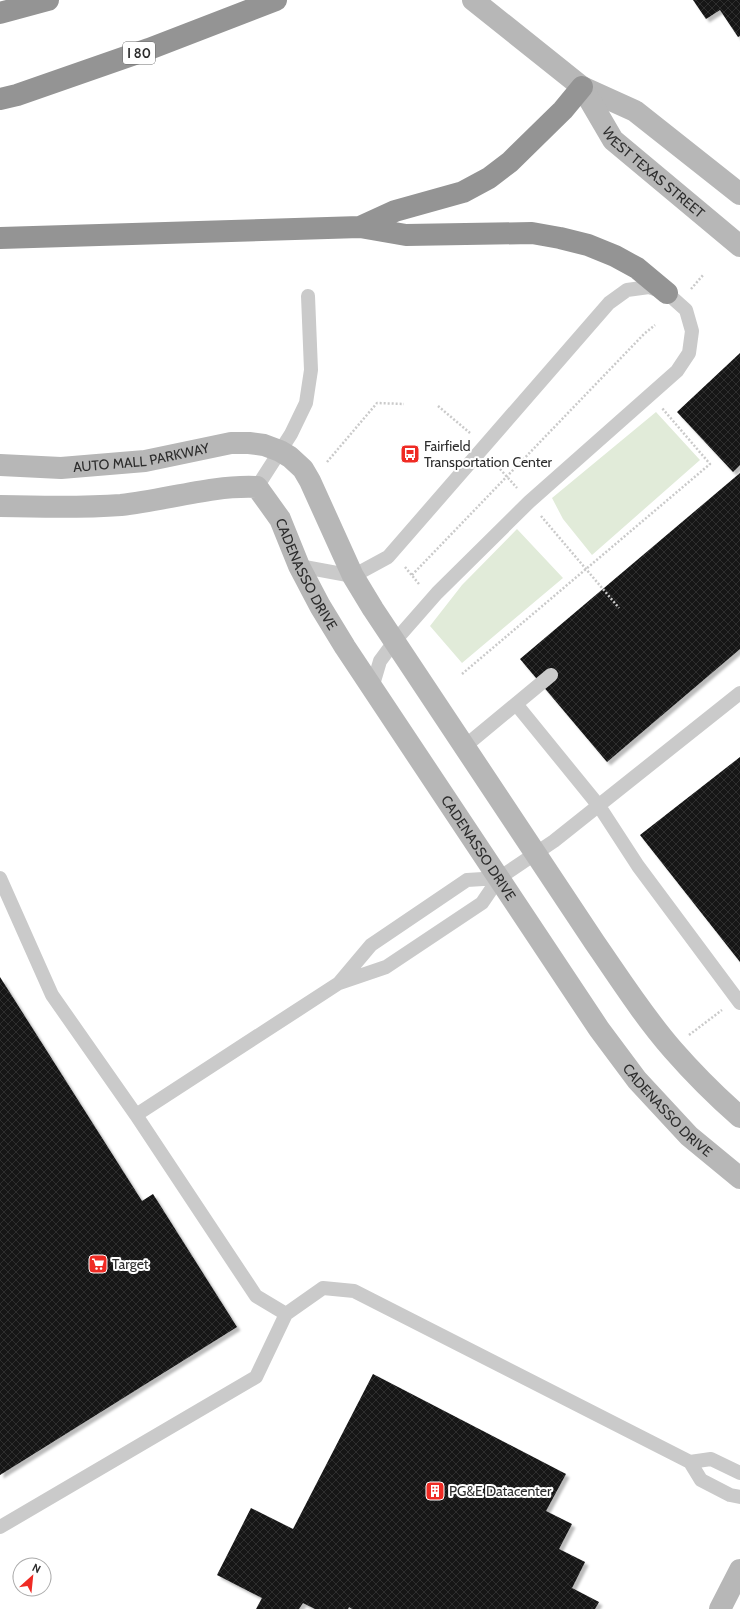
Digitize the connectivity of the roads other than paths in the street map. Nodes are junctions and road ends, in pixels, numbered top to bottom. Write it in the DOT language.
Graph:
graph roads {
  1 [pos="48,0"];
  2 [pos="276,0"];
  3 [pos="473,0"];
  4 [pos="0,13"];
  5 [pos="582,87"];
  6 [pos="0,99"];
  7 [pos="740,194"];
  8 [pos="360,227"];
  9 [pos="0,238"];
  10 [pos="740,246"];
  11 [pos="667,293"];
  12 [pos="308,296"];
  13 [pos="280,451"];
  14 [pos="0,465"];
  15 [pos="257,487"];
  16 [pos="0,506"];
  17 [pos="299,566"];
  18 [pos="353,576"];
  19 [pos="394,642"];
  20 [pos="551,675"];
  21 [pos="372,688"];
  22 [pos="740,693"];
  23 [pos="516,704"];
  24 [pos="464,747"];
  25 [pos="599,806"];
  26 [pos="536,854"];
  27 [pos="0,878"];
  28 [pos="498,878"];
  29 [pos="339,983"];
  30 [pos="738,1001"];
  31 [pos="136,1115"];
  32 [pos="740,1117"];
  33 [pos="740,1178"];
  34 [pos="286,1314"];
  35 [pos="690,1462"];
  36 [pos="740,1473"];
  37 [pos="740,1497"];
  38 [pos="0,1528"];
  39 [pos="740,1570"];
  40 [pos="720,1609"];
  1 -- 4 [label="highway"];
  2 -- 6 [label="highway, I 80"];
  3 -- 5 [label="street, WEST TEXAS STREET"];
  5 -- 7 [label="street, WEST TEXAS STREET"];
  5 -- 8 [label="highway"];
  5 -- 10 [label="street, WEST TEXAS STREET"];
  8 -- 9 [label="highway"];
  8 -- 11 [label="highway"];
  11 -- 18 [label="lane"];
  11 -- 19 [label="lane"];
  12 -- 13 [label="lane"];
  13 -- 14 [label="street, AUTO MALL PARKWAY"];
  13 -- 15 [label="lane"];
  13 -- 18 [label="street"];
  15 -- 16 [label="street"];
  15 -- 17 [label="street, CADENASSO DRIVE"];
  17 -- 18 [label="lane"];
  17 -- 21 [label="street, CADENASSO DRIVE"];
  18 -- 19 [label="street"];
  19 -- 21 [label="lane"];
  19 -- 24 [label="street"];
  20 -- 23 [label="lane"];
  21 -- 28 [label="street, CADENASSO DRIVE"];
  22 -- 25 [label="lane"];
  23 -- 24 [label="lane"];
  23 -- 25 [label="lane"];
  24 -- 26 [label="street"];
  25 -- 26 [label="lane"];
  25 -- 30 [label="lane"];
  26 -- 28 [label="lane"];
  26 -- 32 [label="street"];
  27 -- 31 [label="lane"];
  28 -- 29 [label="lane"];
  28 -- 29 [label="lane"];
  28 -- 33 [label="street, CADENASSO DRIVE"];
  29 -- 31 [label="lane"];
  31 -- 34 [label="lane"];
  34 -- 35 [label="lane"];
  34 -- 38 [label="lane"];
  35 -- 36 [label="lane"];
  35 -- 37 [label="lane"];
  39 -- 40 [label="street"];
}
